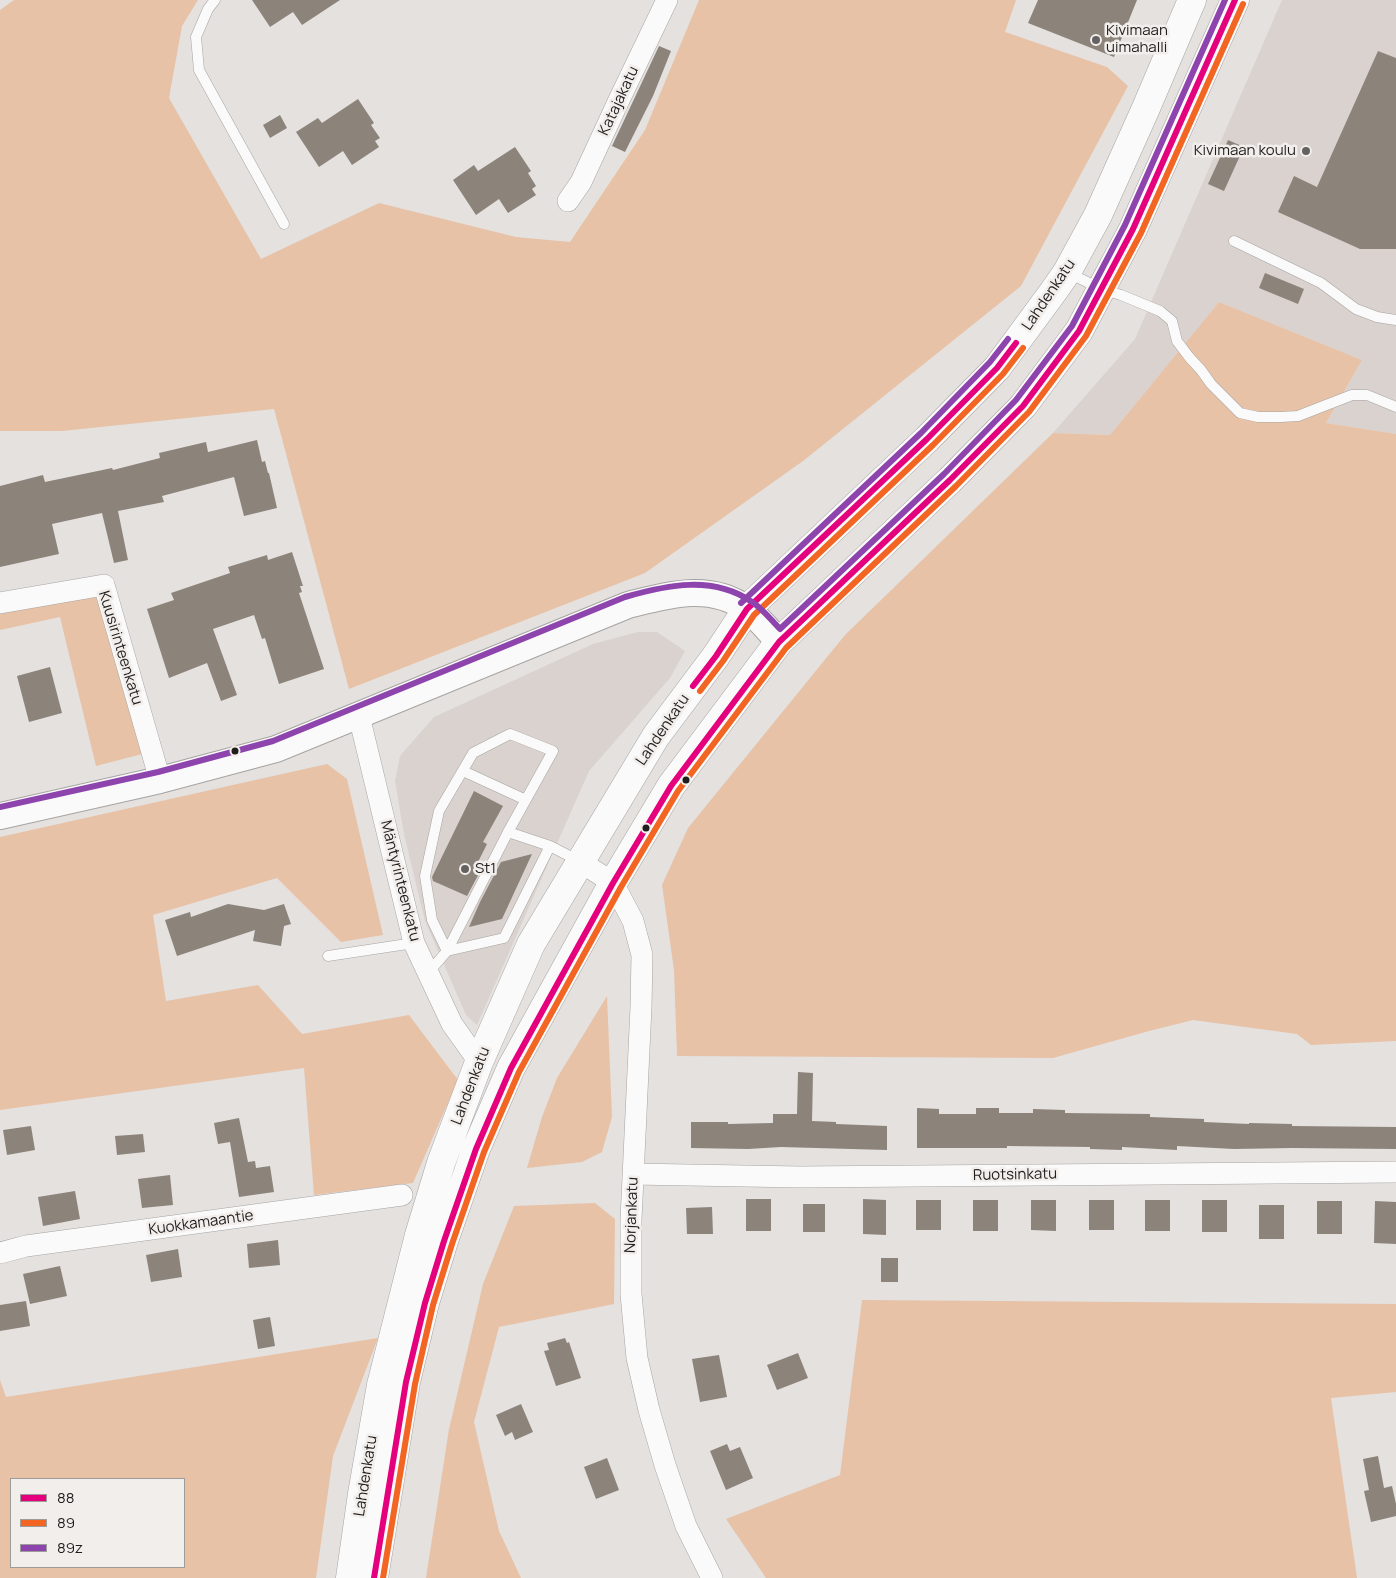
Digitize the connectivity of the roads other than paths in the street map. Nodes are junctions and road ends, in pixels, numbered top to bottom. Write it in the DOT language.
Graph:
graph roads {
  1 [pos="215,0"];
  2 [pos="667,0"];
  3 [pos="1192,0"];
  4 [pos="1236,0"];
  5 [pos="568,202"];
  6 [pos="284,224"];
  7 [pos="1234,240"];
  8 [pos="1067,272"];
  9 [pos="1101,289"];
  10 [pos="1396,320"];
  11 [pos="1396,408"];
  12 [pos="0,603"];
  13 [pos="747,609"];
  14 [pos="779,642"];
  15 [pos="360,716"];
  16 [pos="463,771"];
  17 [pos="160,780"];
  18 [pos="526,800"];
  19 [pos="0,816"];
  20 [pos="508,832"];
  21 [pos="550,846"];
  22 [pos="581,862"];
  23 [pos="613,883"];
  24 [pos="414,943"];
  25 [pos="447,951"];
  26 [pos="328,956"];
  27 [pos="429,972"];
  28 [pos="479,1062"];
  29 [pos="1396,1172"];
  30 [pos="633,1174"];
  31 [pos="402,1196"];
  32 [pos="431,1238"];
  33 [pos="0,1253"];
  34 [pos="350,1578"];
  35 [pos="374,1578"];
  36 [pos="712,1578"];
  1 -- 6 [label="lane"];
  2 -- 5 [label="street, Katajakatu"];
  3 -- 8 [label="main road, Lahdenkatu"];
  4 -- 9 [label="main road, Lahdenkatu"];
  7 -- 10 [label="lane"];
  8 -- 9 [label="lane"];
  8 -- 13 [label="main road, Lahdenkatu"];
  9 -- 11 [label="lane"];
  9 -- 14 [label="main road, Lahdenkatu"];
  12 -- 17 [label="street, Kuusirinteenkatu"];
  13 -- 14 [label="street"];
  13 -- 15 [label="street"];
  13 -- 22 [label="main road, Lahdenkatu"];
  14 -- 23 [label="main road, Lahdenkatu"];
  15 -- 17 [label="street"];
  15 -- 24 [label="street, Mäntyrinteenkatu"];
  16 -- 18 [label="lane"];
  16 -- 18 [label="lane"];
  16 -- 25 [label="lane"];
  17 -- 19 [label="street"];
  18 -- 20 [label="lane"];
  20 -- 21 [label="lane"];
  20 -- 25 [label="lane"];
  21 -- 22 [label="lane"];
  21 -- 25 [label="lane"];
  22 -- 23 [label="street, Norjankatu"];
  22 -- 28 [label="main road, Lahdenkatu"];
  23 -- 30 [label="street, Norjankatu"];
  23 -- 32 [label="main road, Lahdenkatu"];
  24 -- 26 [label="lane"];
  24 -- 27 [label="street, Mäntyrinteenkatu"];
  25 -- 27 [label="lane"];
  27 -- 28 [label="street, Mäntyrinteenkatu"];
  28 -- 32 [label="main road, Lahdenkatu"];
  29 -- 30 [label="street, Ruotsinkatu"];
  30 -- 36 [label="street, Norjankatu"];
  31 -- 33 [label="street, Kuokkamaantie"];
  32 -- 34 [label="main road, Lahdenkatu"];
  32 -- 35 [label="main road, Lahdenkatu"];
}
